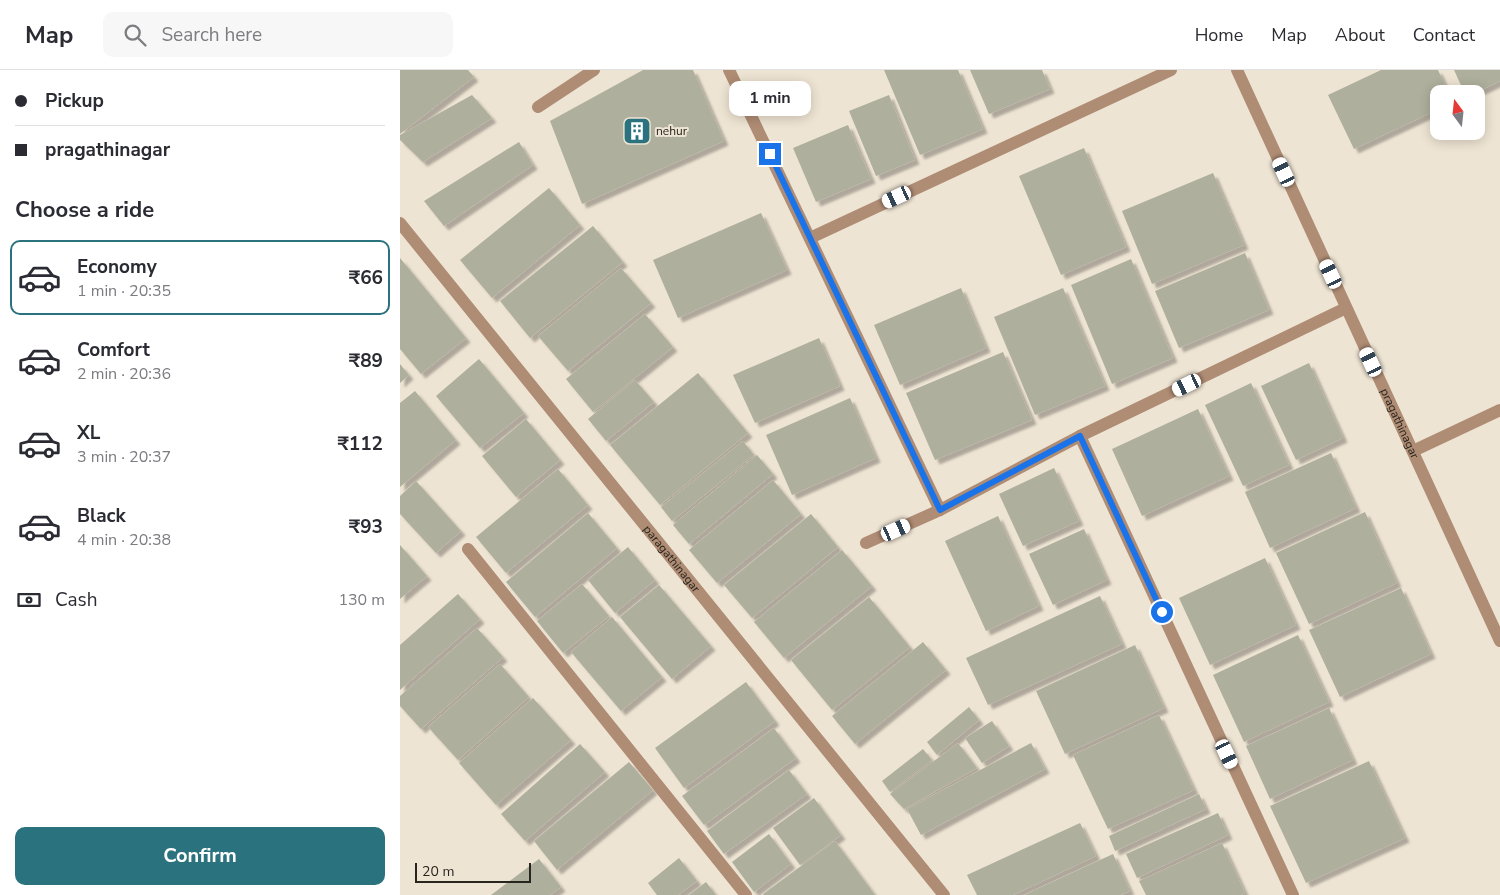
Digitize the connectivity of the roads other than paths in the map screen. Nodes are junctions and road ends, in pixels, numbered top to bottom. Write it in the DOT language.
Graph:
graph roads {
  1 [pos="594,70"];
  2 [pos="729,70"];
  3 [pos="1171,70"];
  4 [pos="1237,70"];
  5 [pos="538,107"];
  6 [pos="400,223"];
  7 [pos="810,238"];
  8 [pos="1346,308"];
  9 [pos="1500,410"];
  10 [pos="1080,436"];
  11 [pos="1413,451"];
  12 [pos="940,510"];
  13 [pos="866,543"];
  14 [pos="468,549"];
  15 [pos="1500,641"];
  16 [pos="937,893"];
  17 [pos="746,895"];
  18 [pos="1293,895"];
  1 -- 5 [label="street"];
  2 -- 7 [label="street"];
  3 -- 7 [label="street"];
  4 -- 8 [label="street, pragathinagar"];
  6 -- 16 [label="street, paragathinagar"];
  7 -- 12 [label="street"];
  8 -- 10 [label="street"];
  8 -- 11 [label="street, pragathinagar"];
  9 -- 11 [label="street"];
  10 -- 12 [label="street"];
  10 -- 18 [label="street"];
  11 -- 15 [label="street, pragathinagar"];
  12 -- 13 [label="street"];
  14 -- 17 [label="street"];
}
